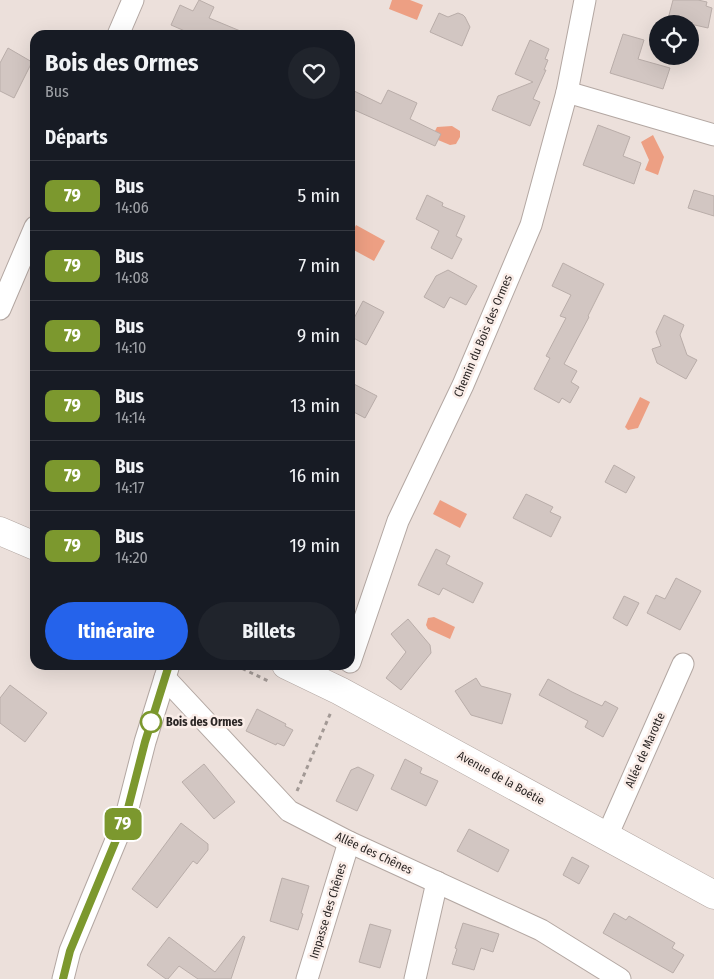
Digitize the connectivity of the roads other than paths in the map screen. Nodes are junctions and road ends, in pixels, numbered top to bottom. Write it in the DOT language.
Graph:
graph roads {
  1 [pos="133,0"];
  2 [pos="585,0"];
  3 [pos="120,30"];
  4 [pos="567,92"];
  5 [pos="714,135"];
  6 [pos="30,239"];
  7 [pos="0,309"];
  8 [pos="0,530"];
  9 [pos="30,544"];
  10 [pos="355,649"];
  11 [pos="683,664"];
  12 [pos="297,670"];
  13 [pos="348,670"];
  14 [pos="167,672"];
  15 [pos="340,690"];
  16 [pos="607,836"];
  17 [pos="349,842"];
  18 [pos="437,882"];
  19 [pos="714,895"];
  20 [pos="63,979"];
  21 [pos="307,979"];
  22 [pos="415,979"];
  23 [pos="620,979"];
  1 -- 3 [label="street"];
  2 -- 4 [label="street, Chemin du Bois des Ormes"];
  4 -- 5 [label="street"];
  4 -- 10 [label="street, Chemin du Bois des Ormes"];
  6 -- 7 [label="street"];
  8 -- 9 [label="main road"];
  11 -- 16 [label="street, Allée de Marotte"];
  12 -- 15 [label="main road, Avenue de la Boétie"];
  13 -- 15 [label="street, Chemin du Bois des Ormes"];
  14 -- 17 [label="street, Allée des Chênes"];
  14 -- 20 [label="street"];
  15 -- 16 [label="main road, Avenue de la Boétie"];
  16 -- 19 [label="main road, Avenue de la Boétie"];
  17 -- 18 [label="street, Allée des Chênes"];
  17 -- 21 [label="street, Impasse des Chênes"];
  18 -- 22 [label="street"];
  18 -- 23 [label="street, Allée des Chênes"];
}
